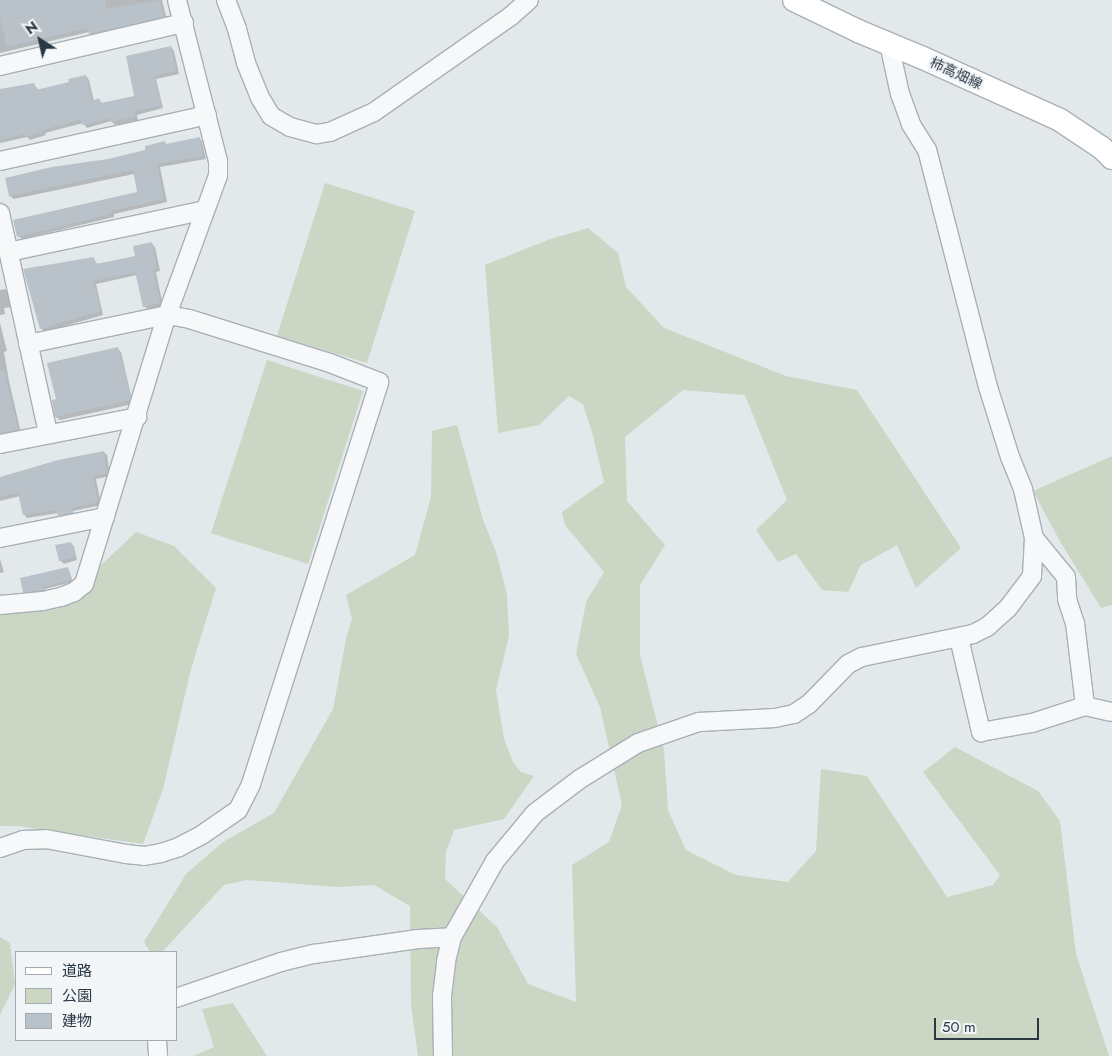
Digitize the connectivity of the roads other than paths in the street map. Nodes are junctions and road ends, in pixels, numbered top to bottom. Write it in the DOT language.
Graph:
graph roads {
  1 [pos="178,0"];
  2 [pos="226,0"];
  3 [pos="529,0"];
  4 [pos="794,0"];
  5 [pos="184,23"];
  6 [pos="889,44"];
  7 [pos="0,66"];
  8 [pos="208,115"];
  9 [pos="1112,158"];
  10 [pos="0,161"];
  11 [pos="205,210"];
  12 [pos="0,213"];
  13 [pos="8,252"];
  14 [pos="167,315"];
  15 [pos="28,344"];
  16 [pos="137,417"];
  17 [pos="48,434"];
  18 [pos="0,444"];
  19 [pos="104,517"];
  20 [pos="0,538"];
  21 [pos="1034,538"];
  22 [pos="0,605"];
  23 [pos="959,638"];
  24 [pos="1085,706"];
  25 [pos="1110,712"];
  26 [pos="0,848"];
  27 [pos="452,937"];
  28 [pos="178,997"];
  29 [pos="157,1041"];
  30 [pos="158,1056"];
  31 [pos="443,1056"];
  1 -- 5 [label="street"];
  2 -- 3 [label="street"];
  4 -- 6 [label="main road, 柿高畑線"];
  5 -- 7 [label="street"];
  5 -- 8 [label="street"];
  6 -- 9 [label="main road, 柿高畑線"];
  6 -- 21 [label="street"];
  8 -- 10 [label="street"];
  8 -- 11 [label="street"];
  11 -- 13 [label="street"];
  11 -- 14 [label="street"];
  12 -- 13 [label="street"];
  13 -- 15 [label="street"];
  14 -- 15 [label="street"];
  14 -- 16 [label="street"];
  14 -- 26 [label="street"];
  15 -- 17 [label="street"];
  16 -- 17 [label="street"];
  16 -- 19 [label="street"];
  17 -- 18 [label="street"];
  19 -- 20 [label="street"];
  19 -- 22 [label="street"];
  21 -- 23 [label="street"];
  21 -- 24 [label="street"];
  23 -- 24 [label="street"];
  23 -- 27 [label="street"];
  24 -- 25 [label="street"];
  27 -- 28 [label="street"];
  27 -- 31 [label="street"];
  29 -- 30 [label="street"];
}
